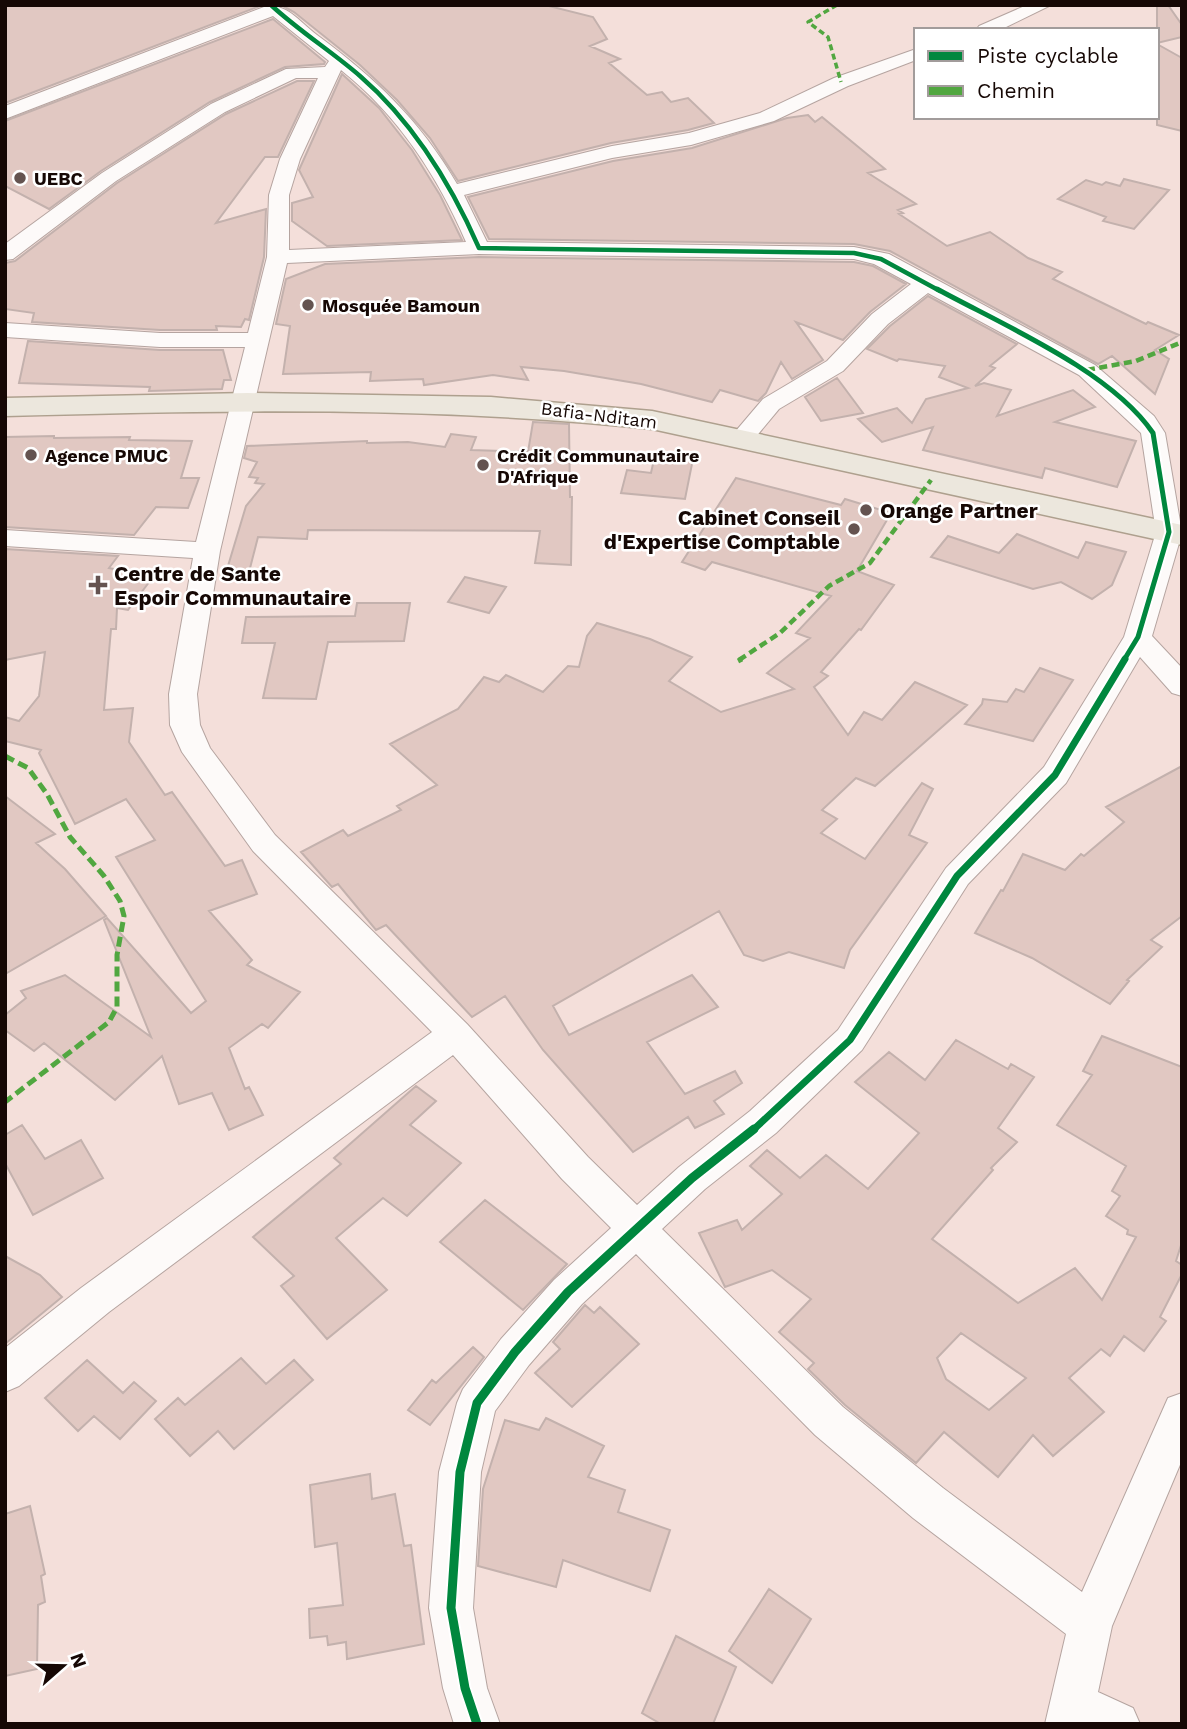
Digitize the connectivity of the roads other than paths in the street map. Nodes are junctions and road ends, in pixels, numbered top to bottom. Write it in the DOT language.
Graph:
graph roads {
  1 [pos="1042,5"];
  2 [pos="273,7"];
  3 [pos="990,28"];
  4 [pos="914,55"];
  5 [pos="335,66"];
  6 [pos="5,113"];
  7 [pos="450,192"];
  8 [pos="479,248"];
  9 [pos="5,254"];
  10 [pos="278,257"];
  11 [pos="927,283"];
  12 [pos="5,330"];
  13 [pos="258,340"];
  14 [pos="243,402"];
  15 [pos="5,407"];
  16 [pos="741,439"];
  17 [pos="1175,533"];
  18 [pos="5,538"];
  19 [pos="207,551"];
  20 [pos="1139,637"];
  21 [pos="1182,686"];
  22 [pos="455,1034"];
  23 [pos="635,1228"];
  24 [pos="5,1373"];
  25 [pos="1182,1412"];
  26 [pos="1090,1625"];
  27 [pos="1071,1714"];
  28 [pos="477,1724"];
  29 [pos="1117,1724"];
  1 -- 3 [label="street"];
  2 -- 5 [label="street"];
  2 -- 6 [label="street"];
  4 -- 7 [label="street"];
  5 -- 7 [label="street"];
  5 -- 9 [label="street"];
  5 -- 10 [label="street"];
  7 -- 8 [label="street"];
  8 -- 10 [label="street"];
  8 -- 11 [label="street"];
  10 -- 13 [label="street"];
  11 -- 16 [label="street"];
  11 -- 17 [label="street"];
  12 -- 13 [label="street"];
  13 -- 14 [label="street"];
  14 -- 15 [label="main road, Bafia-Nditam"];
  14 -- 16 [label="main road, Bafia-Nditam"];
  14 -- 19 [label="street"];
  16 -- 17 [label="main road, Bafia-Nditam"];
  17 -- 20 [label="street"];
  18 -- 19 [label="street"];
  19 -- 22 [label="street"];
  20 -- 21 [label="street"];
  20 -- 23 [label="street"];
  22 -- 23 [label="street"];
  22 -- 24 [label="street"];
  23 -- 26 [label="street"];
  23 -- 28 [label="street"];
  25 -- 26 [label="street"];
  26 -- 27 [label="street"];
  27 -- 29 [label="street"];
}
